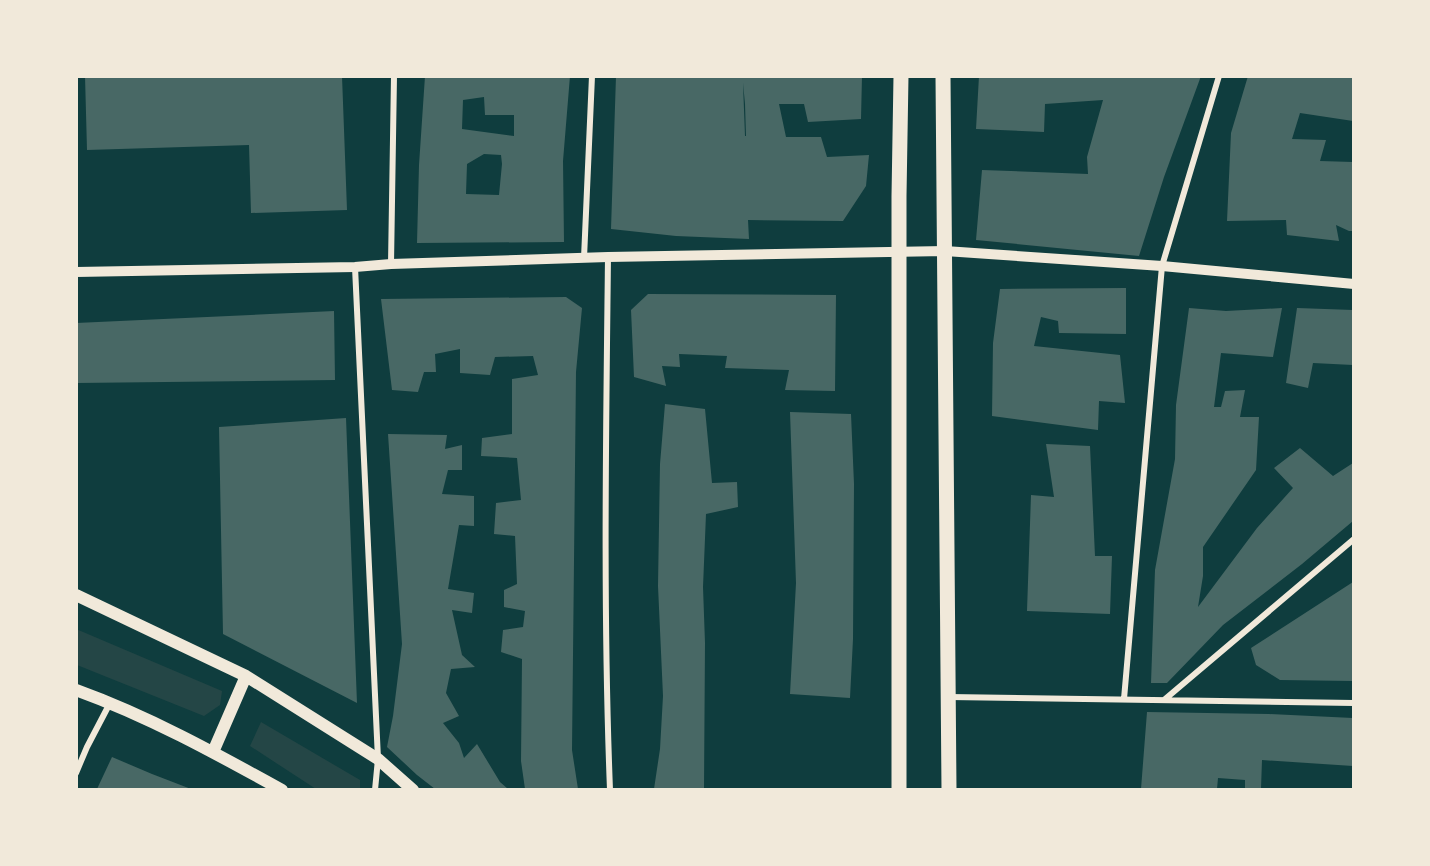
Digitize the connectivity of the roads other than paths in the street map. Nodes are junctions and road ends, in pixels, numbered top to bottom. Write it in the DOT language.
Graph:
graph roads {
  1 [pos="394,76"];
  2 [pos="592,76"];
  3 [pos="901,76"];
  4 [pos="943,76"];
  5 [pos="1219,76"];
  6 [pos="900,251"];
  7 [pos="945,251"];
  8 [pos="608,257"];
  9 [pos="584,258"];
  10 [pos="391,264"];
  11 [pos="1162,266"];
  12 [pos="355,267"];
  13 [pos="76,272"];
  14 [pos="1353,284"];
  15 [pos="1353,539"];
  16 [pos="76,595"];
  17 [pos="246,676"];
  18 [pos="76,690"];
  19 [pos="949,697"];
  20 [pos="1124,699"];
  21 [pos="1164,700"];
  22 [pos="110,702"];
  23 [pos="1353,703"];
  24 [pos="213,752"];
  25 [pos="378,759"];
  26 [pos="76,773"];
  27 [pos="282,789"];
  28 [pos="375,789"];
  29 [pos="413,789"];
  30 [pos="610,789"];
  31 [pos="899,789"];
  32 [pos="949,789"];
  1 -- 10 [label="street"];
  2 -- 9 [label="street"];
  3 -- 6 [label="main road"];
  4 -- 7 [label="main road"];
  5 -- 11 [label="street"];
  6 -- 7 [label="street"];
  6 -- 8 [label="street"];
  6 -- 31 [label="main road"];
  7 -- 11 [label="street"];
  7 -- 19 [label="main road"];
  8 -- 9 [label="street"];
  8 -- 30 [label="street"];
  9 -- 10 [label="street"];
  10 -- 12 [label="street"];
  11 -- 14 [label="street"];
  11 -- 20 [label="street"];
  12 -- 13 [label="street"];
  12 -- 25 [label="street"];
  15 -- 21 [label="street"];
  16 -- 17 [label="main road"];
  17 -- 24 [label="main road"];
  17 -- 25 [label="main road"];
  18 -- 22 [label="main road"];
  19 -- 20 [label="street"];
  19 -- 32 [label="main road"];
  20 -- 21 [label="street"];
  21 -- 23 [label="street"];
  22 -- 24 [label="main road"];
  22 -- 26 [label="street"];
  24 -- 27 [label="main road"];
  25 -- 28 [label="street"];
  25 -- 29 [label="main road"];
}
